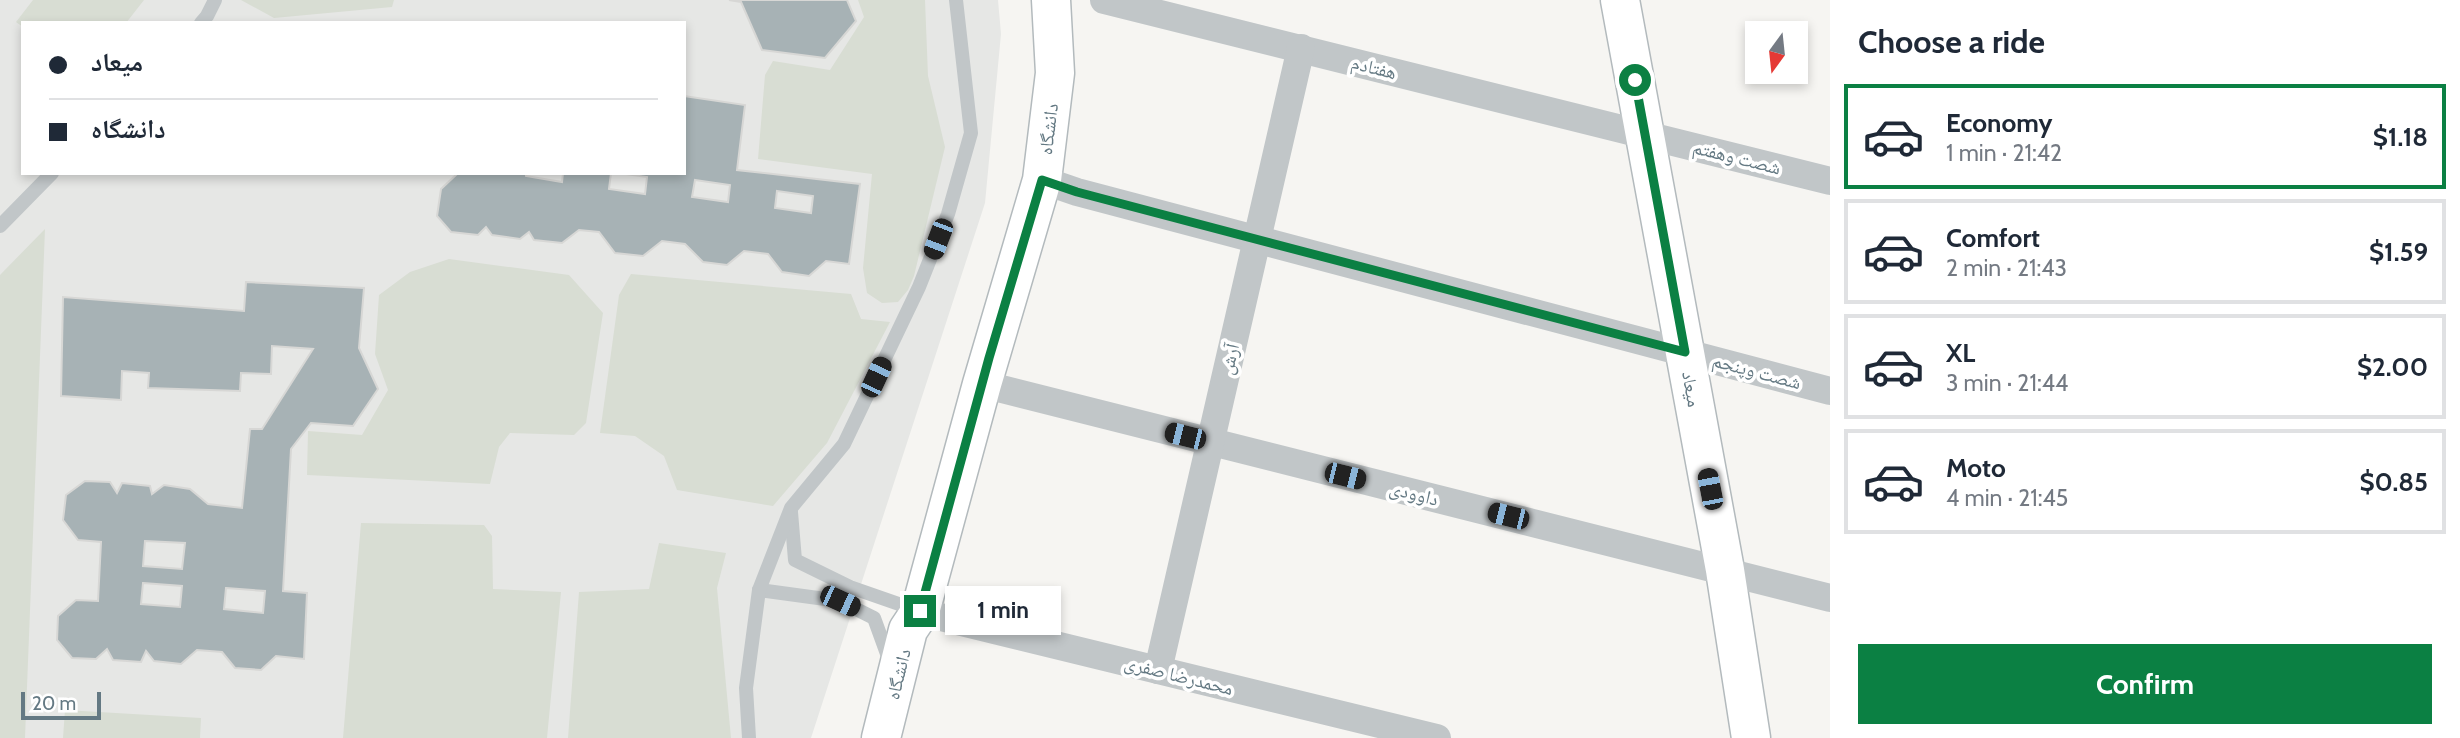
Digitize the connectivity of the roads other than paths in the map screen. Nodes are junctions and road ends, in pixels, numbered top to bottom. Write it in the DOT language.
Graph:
graph roads {
  1 [pos="215,0"];
  2 [pos="956,0"];
  3 [pos="1051,0"];
  4 [pos="1104,0"];
  5 [pos="1620,0"];
  6 [pos="203,21"];
  7 [pos="1301,48"];
  8 [pos="1644,133"];
  9 [pos="50,175"];
  10 [pos="1042,180"];
  11 [pos="1830,181"];
  12 [pos="0,226"];
  13 [pos="1257,239"];
  14 [pos="1685,352"];
  15 [pos="982,384"];
  16 [pos="1830,391"];
  17 [pos="1210,442"];
  18 [pos="791,508"];
  19 [pos="1725,570"];
  20 [pos="759,590"];
  21 [pos="1830,598"];
  22 [pos="920,611"];
  23 [pos="1158,670"];
  24 [pos="896,680"];
  25 [pos="749,738"];
  26 [pos="881,738"];
  27 [pos="1437,738"];
  28 [pos="1751,738"];
  1 -- 6 [label="lane"];
  2 -- 18 [label="lane"];
  3 -- 10 [label="street, دانشگاه"];
  4 -- 7 [label="street, هفتادم"];
  5 -- 8 [label="street, میعاد"];
  7 -- 8 [label="street, هفتادم"];
  7 -- 13 [label="street, آرش"];
  8 -- 11 [label="street, شصت وهفتم"];
  8 -- 14 [label="street, میعاد"];
  9 -- 12 [label="lane"];
  10 -- 13 [label="street, شصت وپنجم"];
  10 -- 15 [label="street, دانشگاه"];
  13 -- 14 [label="street, شصت وپنجم"];
  13 -- 17 [label="street, آرش"];
  14 -- 16 [label="street, شصت وپنجم"];
  14 -- 19 [label="street, میعاد"];
  15 -- 17 [label="street, داوودی"];
  15 -- 22 [label="street, دانشگاه"];
  17 -- 19 [label="street, داوودی"];
  17 -- 23 [label="street, آرش"];
  18 -- 20 [label="lane"];
  18 -- 22 [label="lane"];
  19 -- 21 [label="street, داوودی"];
  19 -- 28 [label="street, میعاد"];
  20 -- 24 [label="lane"];
  20 -- 25 [label="lane"];
  22 -- 23 [label="street, محمدرضا صفری"];
  22 -- 24 [label="street, دانشگاه"];
  23 -- 27 [label="street, محمدرضا صفری"];
  24 -- 26 [label="street, دانشگاه"];
}
